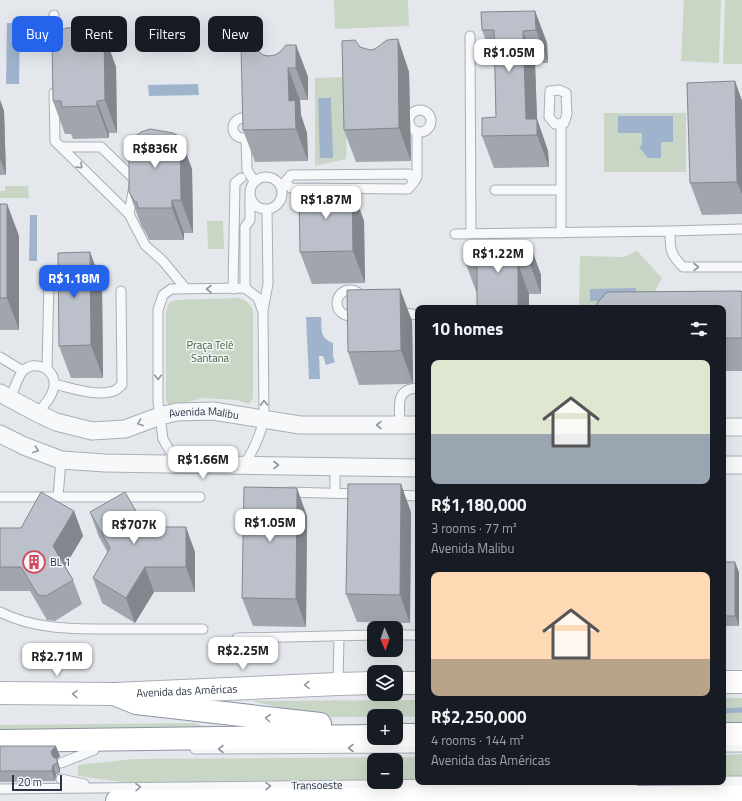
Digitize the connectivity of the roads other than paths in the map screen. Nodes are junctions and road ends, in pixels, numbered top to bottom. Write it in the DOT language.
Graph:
graph roads {
  1 [pos="54,15"];
  2 [pos="470,36"];
  3 [pos="54,54"];
  4 [pos="54,86"];
  5 [pos="561,123"];
  6 [pos="417,132"];
  7 [pos="246,138"];
  8 [pos="61,147"];
  9 [pos="241,178"];
  10 [pos="254,181"];
  11 [pos="282,182"];
  12 [pos="414,182"];
  13 [pos="495,190"];
  14 [pos="561,190"];
  15 [pos="250,197"];
  16 [pos="267,209"];
  17 [pos="129,214"];
  18 [pos="742,228"];
  19 [pos="670,231"];
  20 [pos="561,233"];
  21 [pos="455,234"];
  22 [pos="471,234"];
  23 [pos="742,267"];
  24 [pos="49,280"];
  25 [pos="245,288"];
  26 [pos="186,289"];
  27 [pos="233,289"];
  28 [pos="121,291"];
  29 [pos="386,310"];
  30 [pos="263,312"];
  31 [pos="415,315"];
  32 [pos="0,357"];
  33 [pos="47,369"];
  34 [pos="23,371"];
  35 [pos="54,384"];
  36 [pos="415,388"];
  37 [pos="3,396"];
  38 [pos="37,414"];
  39 [pos="160,416"];
  40 [pos="264,419"];
  41 [pos="400,425"];
  42 [pos="415,425"];
  43 [pos="726,427"];
  44 [pos="742,427"];
  45 [pos="0,434"];
  46 [pos="61,460"];
  47 [pos="172,465"];
  48 [pos="244,465"];
  49 [pos="726,465"];
  50 [pos="742,465"];
  51 [pos="335,466"];
  52 [pos="415,467"];
  53 [pos="281,492"];
  54 [pos="335,492"];
  55 [pos="365,494"];
  56 [pos="388,495"];
  57 [pos="415,496"];
  58 [pos="0,497"];
  59 [pos="58,497"];
  60 [pos="200,497"];
  61 [pos="0,612"];
  62 [pos="203,629"];
  63 [pos="367,635"];
  64 [pos="403,635"];
  65 [pos="415,635"];
  66 [pos="339,636"];
  67 [pos="237,638"];
  68 [pos="726,682"];
  69 [pos="742,682"];
  70 [pos="367,683"];
  71 [pos="403,683"];
  72 [pos="415,683"];
  73 [pos="338,684"];
  74 [pos="0,693"];
  75 [pos="114,694"];
  76 [pos="726,734"];
  77 [pos="742,734"];
  78 [pos="403,735"];
  79 [pos="415,735"];
  80 [pos="367,736"];
  81 [pos="367,736"];
  82 [pos="0,741"];
  83 [pos="726,747"];
  84 [pos="742,747"];
  85 [pos="415,748"];
  86 [pos="189,749"];
  87 [pos="70,750"];
  88 [pos="61,763"];
  89 [pos="60,779"];
  90 [pos="726,781"];
  91 [pos="742,781"];
  92 [pos="415,784"];
  93 [pos="99,787"];
  94 [pos="0,789"];
  95 [pos="742,796"];
  96 [pos="180,800"];
  97 [pos="117,801"];
  1 -- 3 [label="lane"];
  2 -- 22 [label="lane"];
  4 -- 8 [label="lane"];
  5 -- 14 [label="lane"];
  6 -- 12 [label="lane"];
  7 -- 10 [label="lane"];
  8 -- 17 [label="lane, one-way"];
  8 -- 17 [label="lane"];
  9 -- 27 [label="lane"];
  10 -- 11 [label="lane"];
  10 -- 15 [label="lane"];
  11 -- 12 [label="lane"];
  11 -- 12 [label="lane"];
  11 -- 16 [label="lane"];
  13 -- 14 [label="lane"];
  14 -- 20 [label="lane"];
  15 -- 16 [label="lane"];
  15 -- 25 [label="lane"];
  16 -- 30 [label="lane"];
  17 -- 26 [label="lane"];
  18 -- 19 [label="lane"];
  19 -- 20 [label="lane"];
  19 -- 23 [label="lane, one-way"];
  20 -- 22 [label="lane"];
  21 -- 22 [label="lane"];
  24 -- 33 [label="lane"];
  25 -- 27 [label="lane"];
  25 -- 30 [label="lane"];
  27 -- 26 [label="lane, one-way"];
  26 -- 39 [label="lane, one-way"];
  28 -- 35 [label="lane"];
  29 -- 31 [label="lane"];
  40 -- 30 [label="lane, one-way"];
  32 -- 34 [label="lane"];
  33 -- 34 [label="lane"];
  33 -- 35 [label="lane"];
  34 -- 37 [label="lane"];
  35 -- 38 [label="lane"];
  36 -- 41 [label="lane"];
  37 -- 38 [label="street, Avenida Malibu"];
  39 -- 38 [label="street, Avenida Malibu, one-way"];
  39 -- 40 [label="street, Avenida Malibu"];
  39 -- 47 [label="lane"];
  41 -- 40 [label="street, Avenida Malibu, one-way"];
  40 -- 48 [label="lane"];
  41 -- 42 [label="street, Avenida Malibu"];
  43 -- 44 [label="street"];
  45 -- 46 [label="street, one-way"];
  46 -- 47 [label="street"];
  46 -- 59 [label="lane"];
  47 -- 48 [label="street"];
  48 -- 51 [label="street, one-way"];
  49 -- 50 [label="street"];
  51 -- 52 [label="street"];
  51 -- 54 [label="lane"];
  53 -- 54 [label="lane"];
  54 -- 55 [label="lane"];
  56 -- 57 [label="lane"];
  58 -- 59 [label="lane"];
  59 -- 60 [label="lane"];
  61 -- 62 [label="lane"];
  63 -- 66 [label="lane"];
  64 -- 65 [label="lane"];
  66 -- 67 [label="lane"];
  66 -- 73 [label="lane"];
  68 -- 69 [label="main road"];
  70 -- 73 [label="main road, Avenida das Américas"];
  71 -- 72 [label="main road"];
  73 -- 75 [label="main road, Avenida das Américas, one-way"];
  75 -- 74 [label="main road, Avenida das Américas, one-way"];
  80 -- 75 [label="main road, one-way"];
  76 -- 77 [label="main road"];
  78 -- 79 [label="main road"];
  81 -- 82 [label="main road"];
  83 -- 84 [label="lane"];
  85 -- 86 [label="lane, one-way"];
  87 -- 88 [label="lane"];
  89 -- 93 [label="lane"];
  90 -- 91 [label="lane"];
  93 -- 92 [label="lane, Transoeste, one-way"];
  93 -- 94 [label="lane, Transoeste"];
  95 -- 96 [label="main road"];
  96 -- 97 [label="main road"];
}
